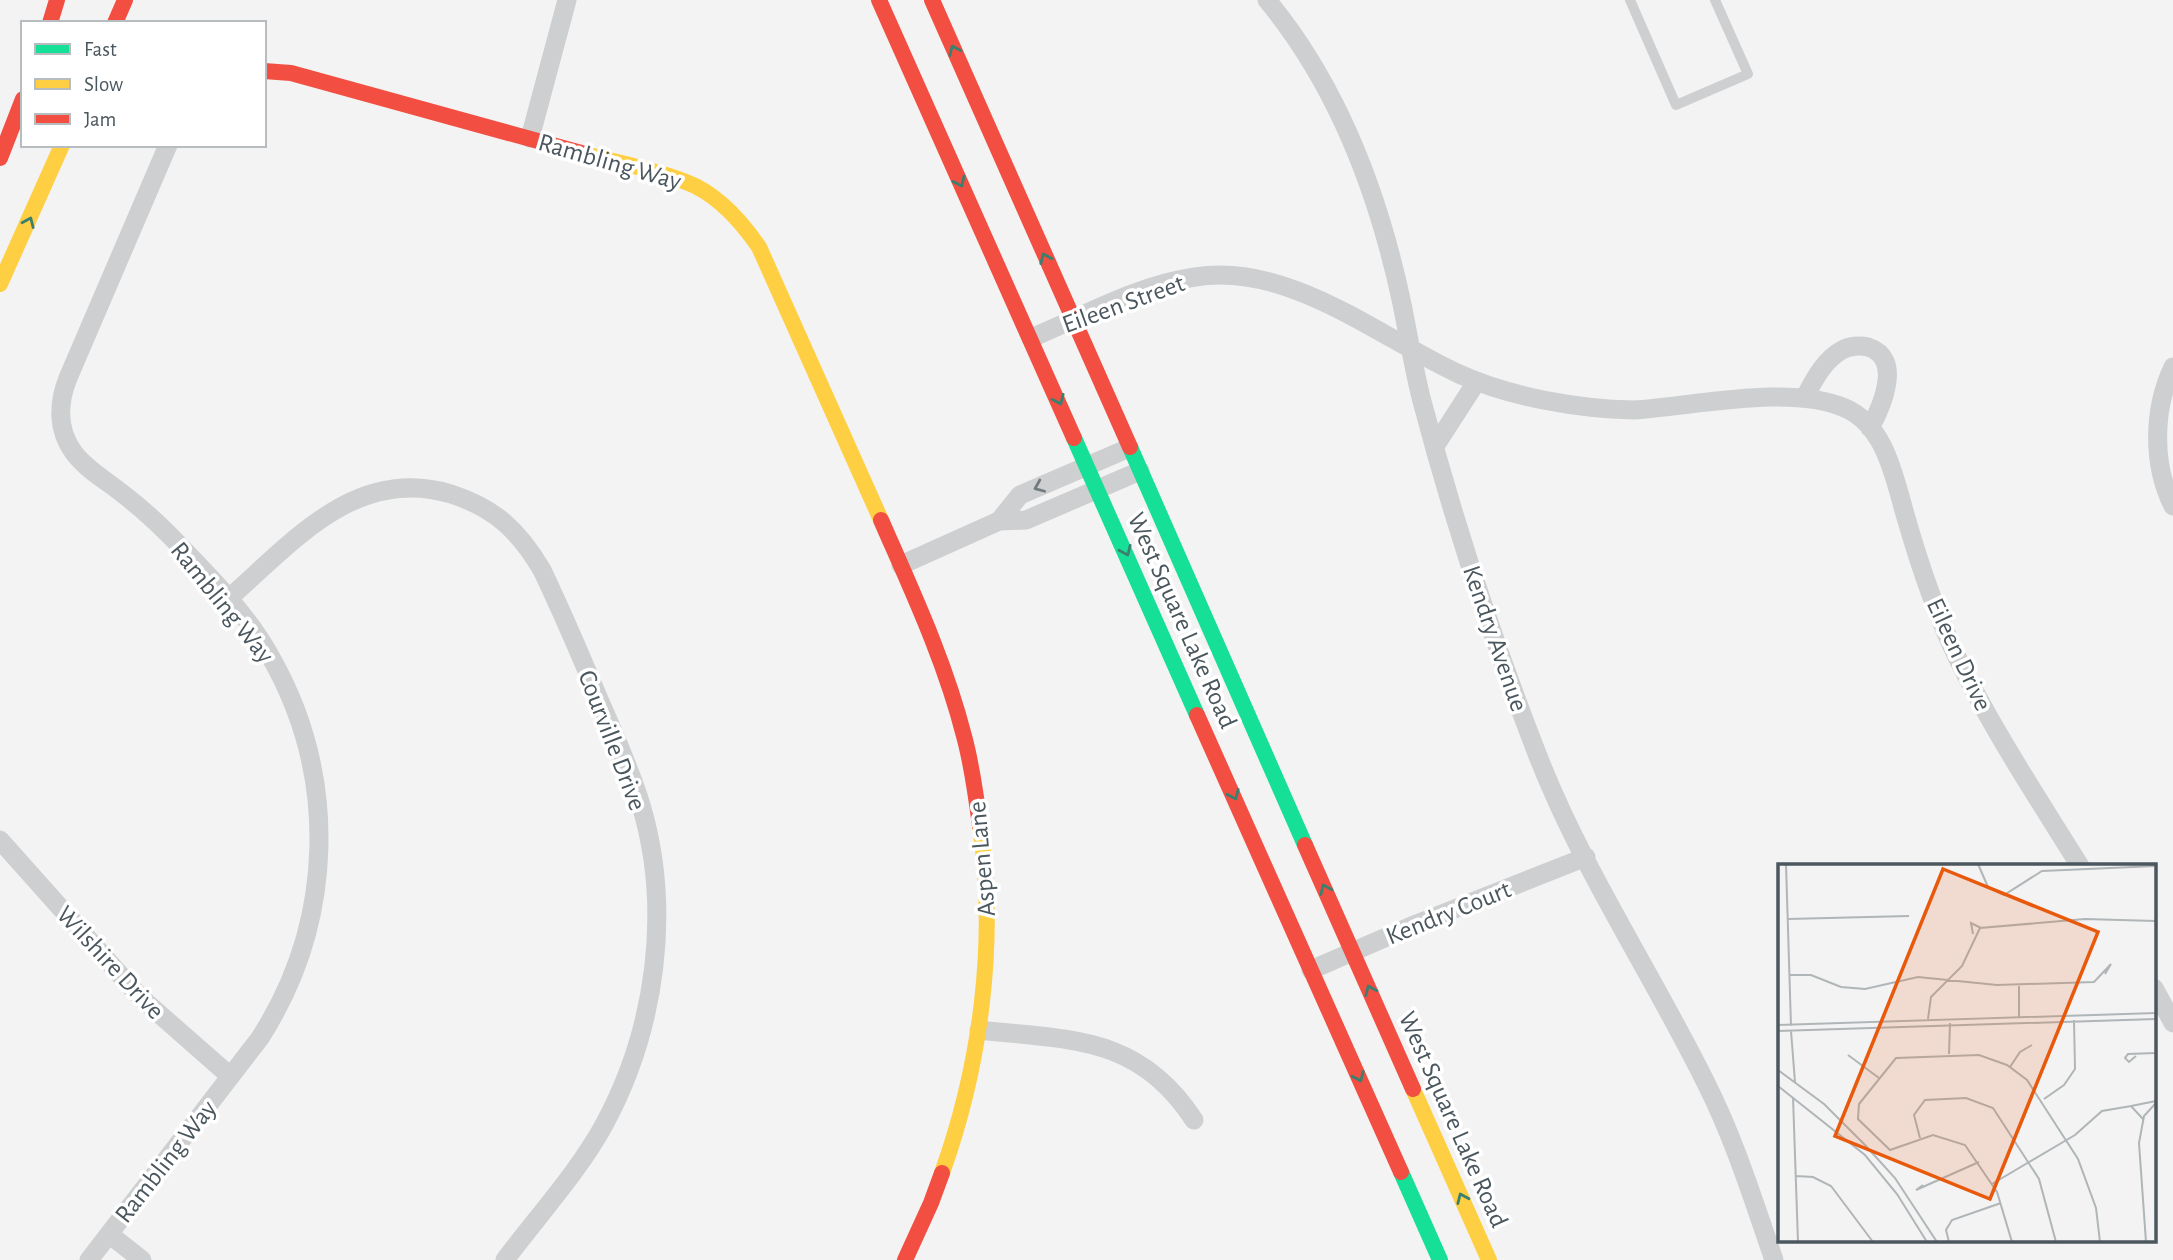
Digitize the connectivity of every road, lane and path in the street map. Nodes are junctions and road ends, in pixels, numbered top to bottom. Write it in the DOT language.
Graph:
graph roads {
  1 [pos="57,0"];
  2 [pos="125,0"];
  3 [pos="567,0"];
  4 [pos="880,0"];
  5 [pos="932,0"];
  6 [pos="1267,0"];
  7 [pos="1630,0"];
  8 [pos="1715,0"];
  9 [pos="51,21"];
  10 [pos="116,21"];
  11 [pos="266,71"];
  12 [pos="21,104"];
  13 [pos="530,138"];
  14 [pos="61,147"];
  15 [pos="167,147"];
  16 [pos="0,158"];
  17 [pos="0,284"];
  18 [pos="1073,320"];
  19 [pos="1031,338"];
  20 [pos="1410,347"];
  21 [pos="2173,367"];
  22 [pos="1477,381"];
  23 [pos="1805,397"];
  24 [pos="1870,428"];
  25 [pos="1434,446"];
  26 [pos="1129,448"];
  27 [pos="1088,465"];
  28 [pos="1140,471"];
  29 [pos="1099,489"];
  30 [pos="2173,506"];
  31 [pos="999,521"];
  32 [pos="901,565"];
  33 [pos="228,599"];
  34 [pos="0,839"];
  35 [pos="1586,857"];
  36 [pos="2079,864"];
  37 [pos="1353,951"];
  38 [pos="1311,970"];
  39 [pos="2156,992"];
  40 [pos="2173,1023"];
  41 [pos="979,1030"];
  42 [pos="230,1076"];
  43 [pos="1194,1121"];
  44 [pos="109,1234"];
  45 [pos="89,1260"];
  46 [pos="142,1260"];
  47 [pos="505,1260"];
  48 [pos="905,1260"];
  49 [pos="1440,1260"];
  50 [pos="1489,1260"];
  51 [pos="1774,1260"];
  1 -- 9 [label="main road"];
  2 -- 10 [label="main road"];
  3 -- 13 [label="street"];
  4 -- 19 [label="main road, West Square Lake Road, one-way"];
  18 -- 5 [label="main road, West Square Lake Road, one-way"];
  6 -- 20 [label="street, Kendry Avenue"];
  7 -- 8 [label="lane"];
  11 -- 13 [label="main road, Rambling Way"];
  12 -- 16 [label="main road"];
  13 -- 32 [label="main road, Rambling Way"];
  17 -- 14 [label="main road, one-way"];
  15 -- 33 [label="street, Rambling Way"];
  18 -- 19 [label="street, Eileen Street"];
  18 -- 20 [label="street, Eileen Street"];
  18 -- 26 [label="main road, West Square Lake Road"];
  19 -- 27 [label="main road, West Square Lake Road, one-way"];
  20 -- 22 [label="street, Eileen Drive"];
  20 -- 25 [label="street, Kendry Avenue"];
  21 -- 30 [label="street"];
  22 -- 23 [label="street, Eileen Drive"];
  22 -- 25 [label="street"];
  23 -- 24 [label="street, Eileen Drive"];
  23 -- 24 [label="street"];
  24 -- 36 [label="street, Eileen Drive"];
  25 -- 35 [label="street, Kendry Avenue"];
  26 -- 27 [label="street"];
  26 -- 28 [label="main road, West Square Lake Road"];
  27 -- 29 [label="main road, West Square Lake Road"];
  27 -- 31 [label="street, one-way"];
  28 -- 29 [label="street"];
  37 -- 28 [label="main road, West Square Lake Road, one-way"];
  29 -- 31 [label="street"];
  29 -- 38 [label="main road, West Square Lake Road, one-way"];
  31 -- 32 [label="street"];
  32 -- 41 [label="main road, Aspen Lane"];
  33 -- 42 [label="street, Rambling Way"];
  33 -- 47 [label="street, Courville Drive"];
  34 -- 42 [label="street, Wilshire Drive"];
  35 -- 37 [label="street, Kendry Court"];
  35 -- 51 [label="street, Kendry Avenue"];
  37 -- 38 [label="street, Kendry Court"];
  50 -- 37 [label="main road, West Square Lake Road, one-way"];
  38 -- 49 [label="main road, West Square Lake Road, one-way"];
  39 -- 40 [label="street"];
  41 -- 43 [label="street"];
  41 -- 48 [label="main road, Aspen Lane"];
  42 -- 44 [label="street, Rambling Way"];
  44 -- 45 [label="street, Rambling Way"];
  44 -- 46 [label="street"];
}
